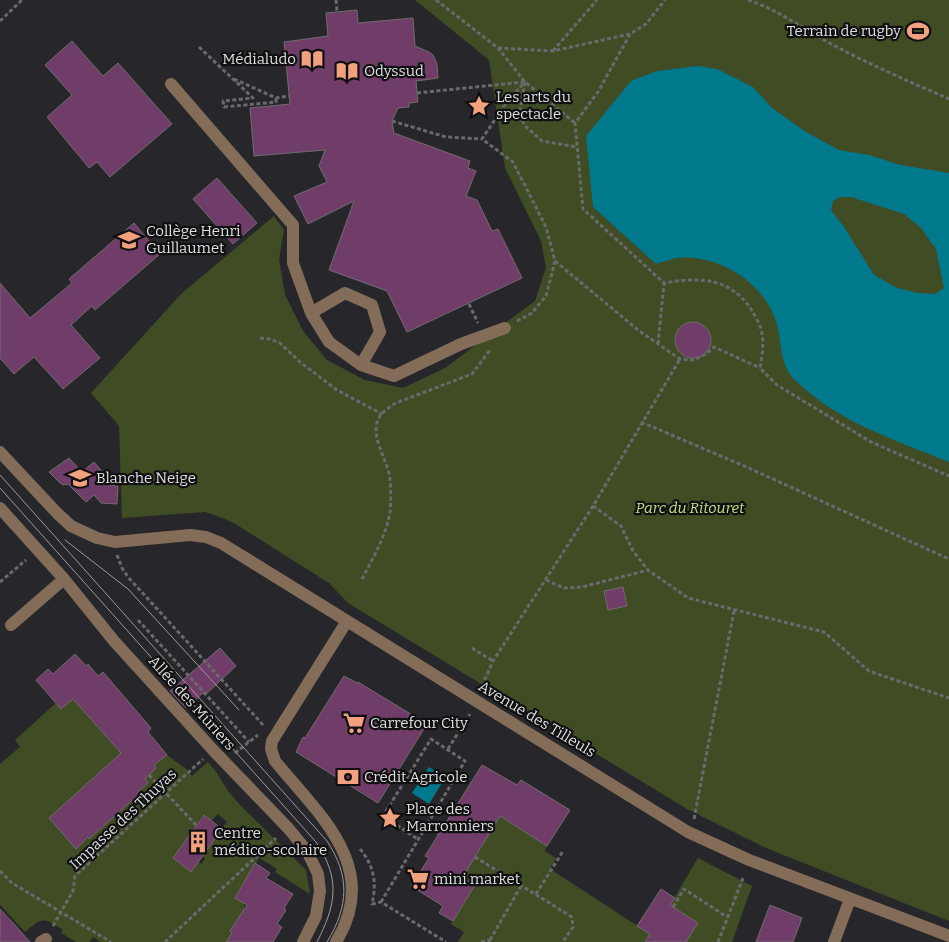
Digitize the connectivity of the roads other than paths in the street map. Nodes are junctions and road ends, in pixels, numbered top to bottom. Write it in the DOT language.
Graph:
graph roads {
  1 [pos="171,84"];
  2 [pos="311,313"];
  3 [pos="505,328"];
  4 [pos="361,365"];
  5 [pos="0,452"];
  6 [pos="0,508"];
  7 [pos="64,580"];
  8 [pos="347,621"];
  9 [pos="11,625"];
  10 [pos="850,899"];
  11 [pos="949,936"];
  12 [pos="306,938"];
  13 [pos="338,938"];
  14 [pos="834,942"];
  1 -- 2 [label="street"];
  2 -- 4 [label="street"];
  2 -- 4 [label="street"];
  3 -- 4 [label="street"];
  5 -- 8 [label="street, Avenue des Tilleuls"];
  6 -- 7 [label="street, Allée des Mûriers"];
  7 -- 9 [label="street"];
  7 -- 12 [label="street, Allée des Mûriers"];
  8 -- 10 [label="street, Avenue des Tilleuls"];
  8 -- 13 [label="street"];
  10 -- 11 [label="street, Avenue des Tilleuls"];
  10 -- 14 [label="street"];
}
